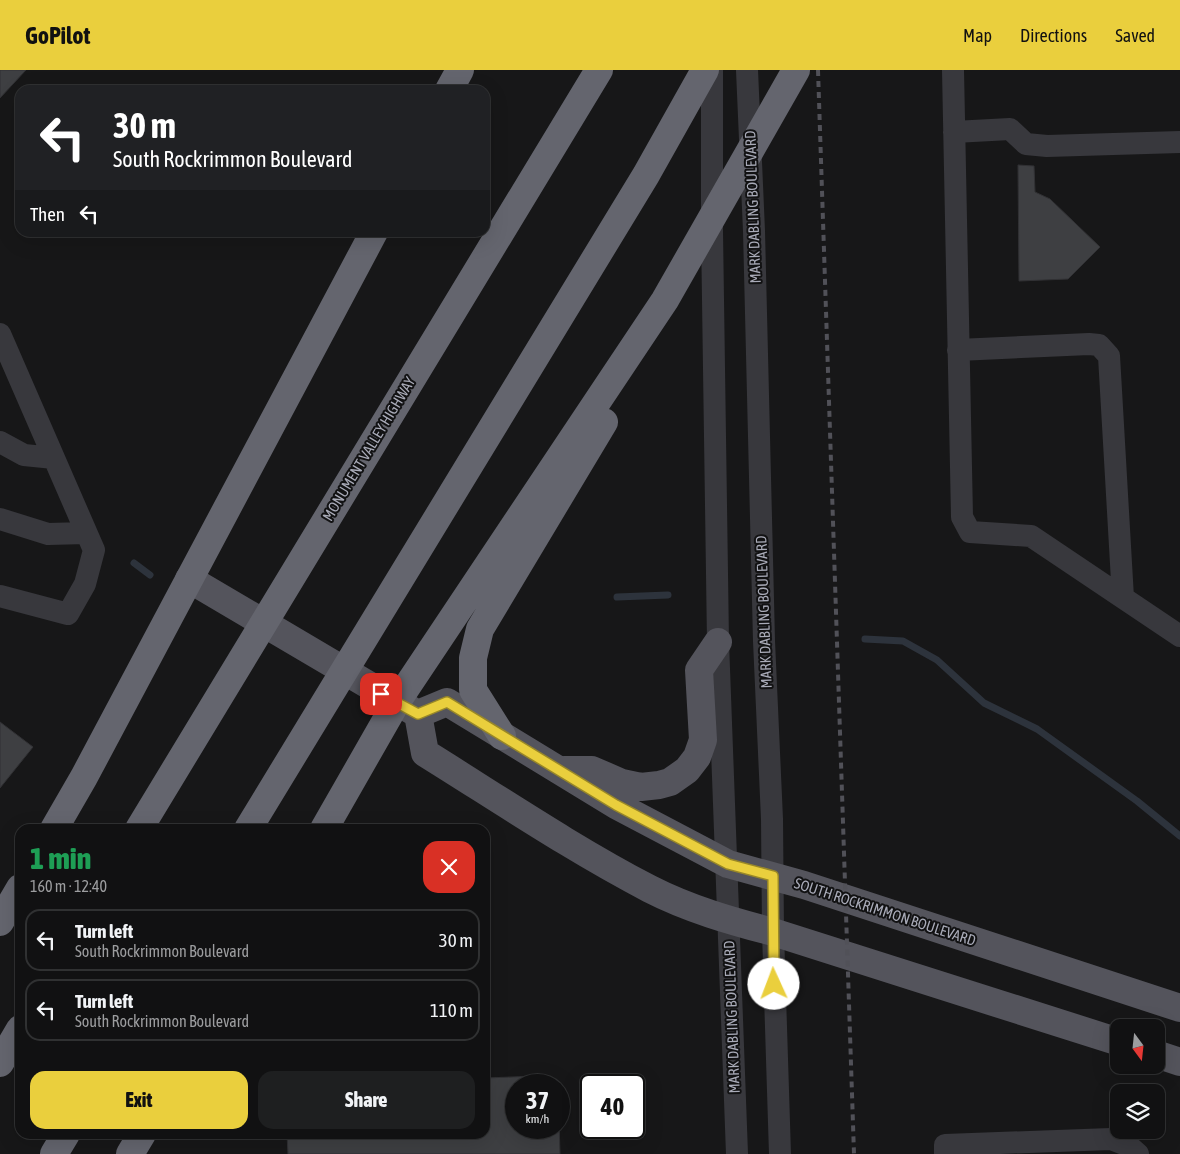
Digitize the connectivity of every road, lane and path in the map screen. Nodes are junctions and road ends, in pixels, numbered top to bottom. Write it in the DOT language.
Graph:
graph roads {
  1 [pos="460,70"];
  2 [pos="599,70"];
  3 [pos="705,70"];
  4 [pos="712,70"];
  5 [pos="747,70"];
  6 [pos="796,70"];
  7 [pos="953,70"];
  8 [pos="452,85"];
  9 [pos="954,132"];
  10 [pos="1180,142"];
  11 [pos="371,237"];
  12 [pos="0,334"];
  13 [pos="958,350"];
  14 [pos="637,353"];
  15 [pos="0,442"];
  16 [pos="54,458"];
  17 [pos="0,519"];
  18 [pos="86,533"];
  19 [pos="190,579"];
  20 [pos="0,596"];
  21 [pos="1122,598"];
  22 [pos="1180,636"];
  23 [pos="718,642"];
  24 [pos="407,709"];
  25 [pos="502,736"];
  26 [pos="558,770"];
  27 [pos="57,824"];
  28 [pos="142,824"];
  29 [pos="251,824"];
  30 [pos="327,824"];
  31 [pos="728,864"];
  32 [pos="773,876"];
  33 [pos="15,896"];
  34 [pos="728,920"];
  35 [pos="0,922"];
  36 [pos="772,932"];
  37 [pos="1180,1008"];
  38 [pos="15,1038"];
  39 [pos="1110,1039"];
  40 [pos="1165,1057"];
  41 [pos="1180,1062"];
  42 [pos="0,1063"];
  43 [pos="63,1139"];
  44 [pos="139,1139"];
  45 [pos="54,1154"];
  46 [pos="130,1154"];
  47 [pos="737,1154"];
  48 [pos="780,1154"];
  49 [pos="945,1154"];
  50 [pos="1138,1154"];
  1 -- 8 [label="highway"];
  2 -- 28 [label="highway, MONUMENT VALLEY HIGHWAY"];
  3 -- 29 [label="highway"];
  4 -- 23 [label="street, MARK DABLING BOULEVARD"];
  5 -- 32 [label="street, MARK DABLING BOULEVARD"];
  6 -- 14 [label="highway"];
  7 -- 9 [label="street"];
  9 -- 10 [label="street"];
  9 -- 13 [label="street"];
  11 -- 19 [label="highway"];
  12 -- 16 [label="street"];
  13 -- 21 [label="street"];
  13 -- 21 [label="street"];
  14 -- 24 [label="highway"];
  14 -- 25 [label="highway"];
  15 -- 16 [label="street"];
  16 -- 18 [label="street"];
  17 -- 18 [label="street"];
  18 -- 20 [label="street"];
  19 -- 24 [label="main road"];
  19 -- 27 [label="highway"];
  21 -- 22 [label="street"];
  23 -- 26 [label="main road"];
  23 -- 31 [label="street, MARK DABLING BOULEVARD"];
  24 -- 25 [label="main road, SOUTH ROCKRIMMON BOULEVARD"];
  24 -- 30 [label="highway"];
  24 -- 34 [label="main road"];
  25 -- 26 [label="main road, SOUTH ROCKRIMMON BOULEVARD"];
  26 -- 31 [label="main road, SOUTH ROCKRIMMON BOULEVARD"];
  31 -- 32 [label="main road, SOUTH ROCKRIMMON BOULEVARD"];
  31 -- 34 [label="street, MARK DABLING BOULEVARD"];
  32 -- 36 [label="street, MARK DABLING BOULEVARD"];
  32 -- 37 [label="main road, SOUTH ROCKRIMMON BOULEVARD"];
  33 -- 35 [label="highway"];
  34 -- 36 [label="main road"];
  34 -- 47 [label="street, MARK DABLING BOULEVARD"];
  36 -- 39 [label="main road"];
  36 -- 48 [label="street, MARK DABLING BOULEVARD"];
  38 -- 42 [label="highway"];
  40 -- 41 [label="main road"];
  43 -- 45 [label="highway"];
  44 -- 46 [label="highway"];
  49 -- 50 [label="street"];
}
